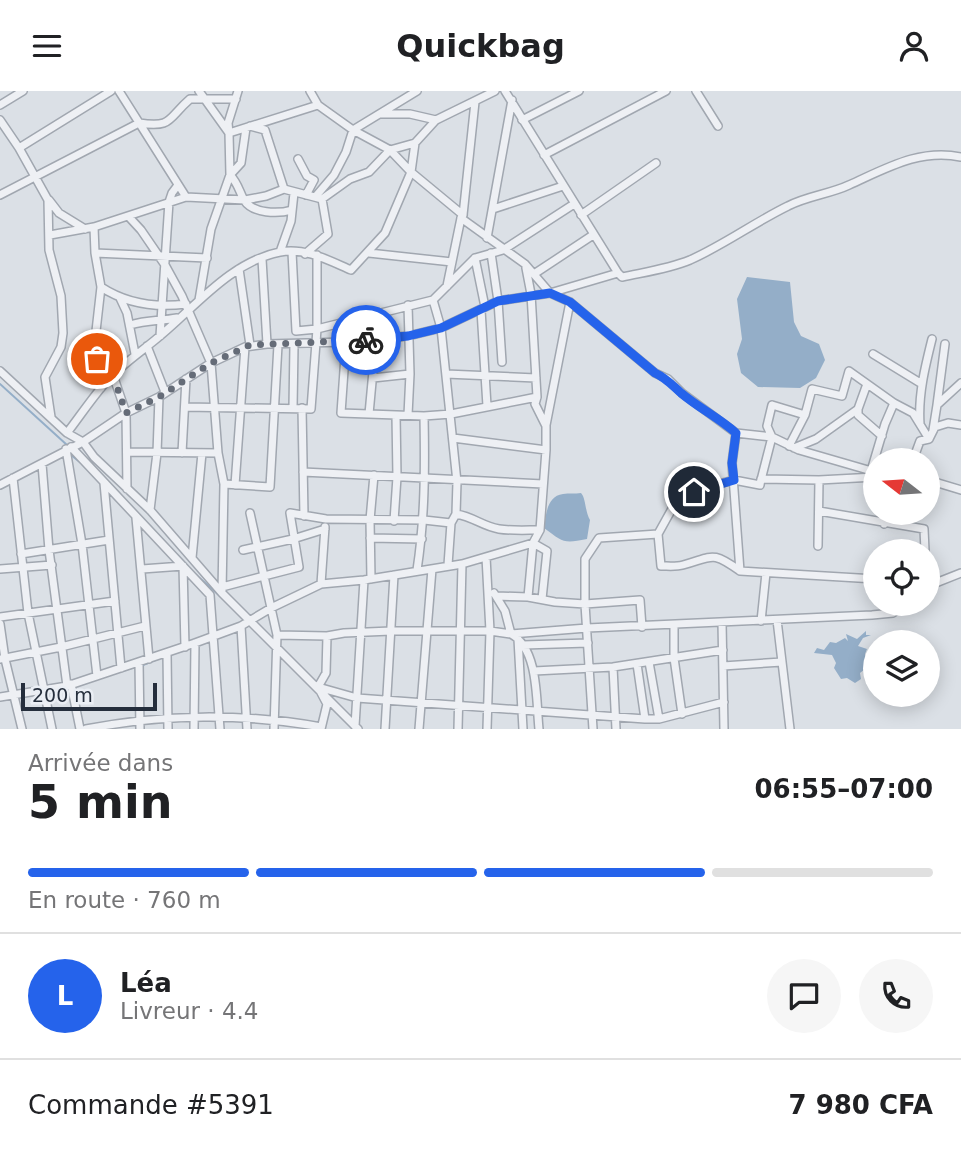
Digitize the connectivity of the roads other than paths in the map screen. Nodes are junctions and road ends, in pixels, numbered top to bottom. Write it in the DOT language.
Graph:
graph roads {
  1 [pos="23,91"];
  2 [pos="111,91"];
  3 [pos="119,91"];
  4 [pos="199,91"];
  5 [pos="310,91"];
  6 [pos="417,91"];
  7 [pos="495,91"];
  8 [pos="505,91"];
  9 [pos="579,91"];
  10 [pos="666,91"];
  11 [pos="696,91"];
  12 [pos="237,95"];
  13 [pos="204,99"];
  14 [pos="512,100"];
  15 [pos="475,102"];
  16 [pos="0,105"];
  17 [pos="318,105"];
  18 [pos="380,114"];
  19 [pos="0,120"];
  20 [pos="436,120"];
  21 [pos="522,120"];
  22 [pos="139,123"];
  23 [pos="718,126"];
  24 [pos="248,127"];
  25 [pos="354,130"];
  26 [pos="229,133"];
  27 [pos="415,142"];
  28 [pos="19,148"];
  29 [pos="390,150"];
  30 [pos="544,155"];
  31 [pos="961,157"];
  32 [pos="298,159"];
  33 [pos="656,163"];
  34 [pos="411,172"];
  35 [pos="230,175"];
  36 [pos="37,177"];
  37 [pos="178,185"];
  38 [pos="563,185"];
  39 [pos="284,189"];
  40 [pos="294,193"];
  41 [pos="0,195"];
  42 [pos="306,195"];
  43 [pos="186,197"];
  44 [pos="319,197"];
  45 [pos="222,198"];
  46 [pos="48,199"];
  47 [pos="244,200"];
  48 [pos="169,202"];
  49 [pos="575,204"];
  50 [pos="492,209"];
  51 [pos="292,210"];
  52 [pos="582,215"];
  53 [pos="129,217"];
  54 [pos="462,217"];
  55 [pos="94,227"];
  56 [pos="85,229"];
  57 [pos="50,235"];
  58 [pos="593,235"];
  59 [pos="487,237"];
  60 [pos="503,250"];
  61 [pos="280,252"];
  62 [pos="292,252"];
  63 [pos="94,253"];
  64 [pos="369,253"];
  65 [pos="491,253"];
  66 [pos="305,254"];
  67 [pos="317,255"];
  68 [pos="207,258"];
  69 [pos="475,258"];
  70 [pos="262,259"];
  71 [pos="163,260"];
  72 [pos="452,262"];
  73 [pos="525,264"];
  74 [pos="239,269"];
  75 [pos="618,273"];
  76 [pos="534,274"];
  77 [pos="447,287"];
  78 [pos="101,288"];
  79 [pos="550,293"];
  80 [pos="531,294"];
  81 [pos="120,298"];
  82 [pos="433,300"];
  83 [pos="199,301"];
  84 [pos="498,301"];
  85 [pos="570,302"];
  86 [pos="408,305"];
  87 [pos="160,307"];
  88 [pos="186,307"];
  89 [pos="483,308"];
  90 [pos="179,317"];
  91 [pos="160,321"];
  92 [pos="130,325"];
  93 [pos="441,328"];
  94 [pos="317,329"];
  95 [pos="159,336"];
  96 [pos="408,336"];
  97 [pos="376,339"];
  98 [pos="932,339"];
  99 [pos="346,342"];
  100 [pos="267,344"];
  101 [pos="315,344"];
  102 [pos="944,344"];
  103 [pos="278,345"];
  104 [pos="294,345"];
  105 [pos="146,346"];
  106 [pos="247,346"];
  107 [pos="135,354"];
  108 [pos="873,355"];
  109 [pos="502,362"];
  110 [pos="211,363"];
  111 [pos="0,371"];
  112 [pos="410,374"];
  113 [pos="446,374"];
  114 [pos="113,375"];
  115 [pos="486,377"];
  116 [pos="373,378"];
  117 [pos="536,378"];
  118 [pos="186,379"];
  119 [pos="961,383"];
  120 [pos="867,384"];
  121 [pos="922,384"];
  122 [pos="101,388"];
  123 [pos="162,395"];
  124 [pos="537,397"];
  125 [pos="894,403"];
  126 [pos="937,405"];
  127 [pos="215,406"];
  128 [pos="487,406"];
  129 [pos="185,407"];
  130 [pos="242,408"];
  131 [pos="275,408"];
  132 [pos="293,408"];
  133 [pos="302,408"];
  134 [pos="858,409"];
  135 [pos="126,413"];
  136 [pos="369,414"];
  137 [pos="451,414"];
  138 [pos="396,415"];
  139 [pos="408,415"];
  140 [pos="805,415"];
  141 [pos="424,417"];
  142 [pos="52,418"];
  143 [pos="920,425"];
  144 [pos="961,425"];
  145 [pos="546,426"];
  146 [pos="933,430"];
  147 [pos="67,433"];
  148 [pos="736,433"];
  149 [pos="882,436"];
  150 [pos="772,437"];
  151 [pos="453,438"];
  152 [pos="929,439"];
  153 [pos="83,442"];
  154 [pos="792,447"];
  155 [pos="69,448"];
  156 [pos="879,448"];
  157 [pos="917,448"];
  158 [pos="546,450"];
  159 [pos="128,452"];
  160 [pos="157,453"];
  161 [pos="182,453"];
  162 [pos="202,453"];
  163 [pos="218,453"];
  164 [pos="42,464"];
  165 [pos="863,470"];
  166 [pos="303,472"];
  167 [pos="863,474"];
  168 [pos="374,475"];
  169 [pos="397,477"];
  170 [pos="13,478"];
  171 [pos="426,480"];
  172 [pos="734,480"];
  173 [pos="818,480"];
  174 [pos="103,482"];
  175 [pos="457,482"];
  176 [pos="224,484"];
  177 [pos="543,484"];
  178 [pos="940,484"];
  179 [pos="0,485"];
  180 [pos="235,485"];
  181 [pos="760,485"];
  182 [pos="127,489"];
  183 [pos="961,490"];
  184 [pos="150,510"];
  185 [pos="819,511"];
  186 [pos="250,513"];
  187 [pos="456,514"];
  188 [pos="304,516"];
  189 [pos="136,517"];
  190 [pos="326,519"];
  191 [pos="370,520"];
  192 [pos="424,520"];
  193 [pos="863,520"];
  194 [pos="394,521"];
  195 [pos="451,523"];
  196 [pos="892,525"];
  197 [pos="325,529"];
  198 [pos="540,530"];
  199 [pos="658,534"];
  200 [pos="370,538"];
  201 [pos="293,539"];
  202 [pos="422,539"];
  203 [pos="924,539"];
  204 [pos="109,540"];
  205 [pos="533,543"];
  206 [pos="82,544"];
  207 [pos="818,546"];
  208 [pos="257,547"];
  209 [pos="49,550"];
  210 [pos="243,550"];
  211 [pos="21,554"];
  212 [pos="486,557"];
  213 [pos="192,558"];
  214 [pos="462,564"];
  215 [pos="52,565"];
  216 [pos="448,565"];
  217 [pos="23,566"];
  218 [pos="183,566"];
  219 [pos="0,569"];
  220 [pos="142,569"];
  221 [pos="432,569"];
  222 [pos="417,570"];
  223 [pos="740,571"];
  224 [pos="766,573"];
  225 [pos="961,573"];
  226 [pos="394,575"];
  227 [pos="263,577"];
  228 [pos="863,578"];
  229 [pos="367,579"];
  230 [pos="489,579"];
  231 [pos="940,581"];
  232 [pos="321,584"];
  233 [pos="222,590"];
  234 [pos="496,596"];
  235 [pos="528,597"];
  236 [pos="542,599"];
  237 [pos="115,601"];
  238 [pos="585,604"];
  239 [pos="90,605"];
  240 [pos="57,608"];
  241 [pos="271,608"];
  242 [pos="27,613"];
  243 [pos="863,615"];
  244 [pos="0,617"];
  245 [pos="250,619"];
  246 [pos="777,620"];
  247 [pos="761,621"];
  248 [pos="722,622"];
  249 [pos="0,624"];
  250 [pos="674,625"];
  251 [pos="145,626"];
  252 [pos="241,626"];
  253 [pos="642,627"];
  254 [pos="587,628"];
  255 [pos="361,631"];
  256 [pos="391,631"];
  257 [pos="427,631"];
  258 [pos="490,631"];
  259 [pos="118,632"];
  260 [pos="460,632"];
  261 [pos="215,635"];
  262 [pos="277,635"];
  263 [pos="327,636"];
  264 [pos="514,636"];
  265 [pos="91,638"];
  266 [pos="195,643"];
  267 [pos="588,643"];
  268 [pos="523,645"];
  269 [pos="61,647"];
  270 [pos="185,647"];
  271 [pos="277,647"];
  272 [pos="723,650"];
  273 [pos="34,652"];
  274 [pos="167,653"];
  275 [pos="674,658"];
  276 [pos="2,659"];
  277 [pos="149,659"];
  278 [pos="139,662"];
  279 [pos="649,662"];
  280 [pos="782,662"];
  281 [pos="638,664"];
  282 [pos="723,666"];
  283 [pos="613,667"];
  284 [pos="121,668"];
  285 [pos="589,668"];
  286 [pos="534,671"];
  287 [pos="97,675"];
  288 [pos="69,685"];
  289 [pos="317,687"];
  290 [pos="43,690"];
  291 [pos="14,695"];
  292 [pos="0,697"];
  293 [pos="357,698"];
  294 [pos="387,699"];
  295 [pos="421,702"];
  296 [pos="724,702"];
  297 [pos="460,705"];
  298 [pos="488,708"];
  299 [pos="522,710"];
  300 [pos="537,711"];
  301 [pos="682,714"];
  302 [pos="592,715"];
  303 [pos="615,717"];
  304 [pos="168,718"];
  305 [pos="194,718"];
  306 [pos="220,718"];
  307 [pos="140,719"];
  308 [pos="645,719"];
  309 [pos="659,719"];
  310 [pos="248,720"];
  311 [pos="274,725"];
  312 [pos="297,726"];
  313 [pos="321,728"];
  314 [pos="356,728"];
  315 [pos="22,729"];
  316 [pos="52,729"];
  317 [pos="80,729"];
  318 [pos="86,729"];
  319 [pos="139,729"];
  320 [pos="168,729"];
  321 [pos="194,729"];
  322 [pos="220,729"];
  323 [pos="247,729"];
  324 [pos="385,729"];
  325 [pos="419,729"];
  326 [pos="458,729"];
  327 [pos="487,729"];
  328 [pos="523,729"];
  329 [pos="539,729"];
  330 [pos="593,729"];
  331 [pos="616,729"];
  332 [pos="724,729"];
  333 [pos="790,729"];
  1 -- 16 [label="street"];
  2 -- 28 [label="street"];
  3 -- 22 [label="street"];
  4 -- 13 [label="street"];
  5 -- 17 [label="street"];
  6 -- 18 [label="street"];
  7 -- 15 [label="street"];
  8 -- 14 [label="street"];
  9 -- 21 [label="street"];
  10 -- 30 [label="street"];
  11 -- 23 [label="street"];
  12 -- 13 [label="street"];
  12 -- 26 [label="street"];
  13 -- 22 [label="street"];
  13 -- 26 [label="street"];
  14 -- 21 [label="street"];
  14 -- 50 [label="street"];
  15 -- 20 [label="street"];
  15 -- 54 [label="street"];
  17 -- 24 [label="street"];
  17 -- 25 [label="street"];
  18 -- 20 [label="street"];
  18 -- 25 [label="street"];
  19 -- 28 [label="street"];
  20 -- 27 [label="street"];
  21 -- 30 [label="street"];
  22 -- 36 [label="street"];
  22 -- 37 [label="street"];
  24 -- 26 [label="street"];
  24 -- 35 [label="street"];
  24 -- 39 [label="street"];
  25 -- 29 [label="street"];
  25 -- 44 [label="street"];
  26 -- 35 [label="street"];
  27 -- 29 [label="street"];
  27 -- 34 [label="street"];
  28 -- 36 [label="street"];
  29 -- 34 [label="street"];
  29 -- 44 [label="street"];
  30 -- 38 [label="street"];
  31 -- 75 [label="street"];
  32 -- 42 [label="street"];
  33 -- 52 [label="street"];
  34 -- 54 [label="street"];
  34 -- 64 [label="street"];
  35 -- 45 [label="street"];
  35 -- 47 [label="street"];
  36 -- 41 [label="street"];
  36 -- 46 [label="street"];
  37 -- 43 [label="street"];
  37 -- 48 [label="street"];
  38 -- 49 [label="street"];
  38 -- 50 [label="street"];
  39 -- 40 [label="street"];
  39 -- 47 [label="street"];
  40 -- 42 [label="street"];
  40 -- 51 [label="street"];
  42 -- 44 [label="street"];
  43 -- 45 [label="street"];
  43 -- 48 [label="street"];
  44 -- 66 [label="street"];
  45 -- 47 [label="street"];
  45 -- 68 [label="street"];
  46 -- 56 [label="street"];
  46 -- 57 [label="street"];
  47 -- 51 [label="street"];
  48 -- 53 [label="street"];
  48 -- 71 [label="street"];
  49 -- 52 [label="street"];
  49 -- 60 [label="street"];
  50 -- 59 [label="street"];
  51 -- 61 [label="street"];
  52 -- 58 [label="street"];
  53 -- 55 [label="street"];
  53 -- 71 [label="street"];
  54 -- 59 [label="street"];
  54 -- 72 [label="street"];
  55 -- 56 [label="street"];
  55 -- 63 [label="street"];
  56 -- 57 [label="street"];
  57 -- 142 [label="street"];
  58 -- 75 [label="street"];
  58 -- 76 [label="street"];
  59 -- 60 [label="street"];
  60 -- 65 [label="street"];
  60 -- 73 [label="street"];
  61 -- 62 [label="street"];
  61 -- 70 [label="street"];
  62 -- 66 [label="street"];
  62 -- 94 [label="street"];
  63 -- 71 [label="street"];
  63 -- 78 [label="street"];
  64 -- 67 [label="street"];
  64 -- 72 [label="street"];
  65 -- 69 [label="street"];
  65 -- 84 [label="street"];
  66 -- 67 [label="street"];
  67 -- 94 [label="street"];
  68 -- 71 [label="street"];
  68 -- 83 [label="street"];
  69 -- 77 [label="street"];
  69 -- 89 [label="street"];
  70 -- 74 [label="street"];
  70 -- 100 [label="street"];
  71 -- 87 [label="street"];
  71 -- 88 [label="street"];
  72 -- 77 [label="street"];
  73 -- 76 [label="street"];
  73 -- 80 [label="street"];
  74 -- 83 [label="street"];
  74 -- 106 [label="street"];
  75 -- 79 [label="street"];
  76 -- 79 [label="street"];
  77 -- 82 [label="street"];
  78 -- 81 [label="street"];
  78 -- 122 [label="street"];
  79 -- 80 [label="street"];
  79 -- 85 [label="street"];
  80 -- 84 [label="street"];
  80 -- 117 [label="street"];
  81 -- 87 [label="street"];
  81 -- 92 [label="street"];
  82 -- 86 [label="street"];
  82 -- 93 [label="street"];
  83 -- 88 [label="street"];
  84 -- 89 [label="street"];
  84 -- 109 [label="street"];
  85 -- 145 [label="street"];
  85 -- 148 [label="street"];
  86 -- 94 [label="street"];
  86 -- 96 [label="street"];
  87 -- 88 [label="street"];
  87 -- 91 [label="street"];
  88 -- 90 [label="street"];
  88 -- 110 [label="street"];
  89 -- 93 [label="street"];
  89 -- 115 [label="street"];
  90 -- 91 [label="street"];
  90 -- 95 [label="street"];
  91 -- 92 [label="street"];
  91 -- 95 [label="street"];
  92 -- 107 [label="street"];
  93 -- 96 [label="street"];
  93 -- 113 [label="street"];
  94 -- 101 [label="street"];
  95 -- 105 [label="street"];
  96 -- 97 [label="street"];
  96 -- 112 [label="street"];
  97 -- 99 [label="street"];
  97 -- 116 [label="street"];
  98 -- 121 [label="street"];
  99 -- 101 [label="street"];
  99 -- 136 [label="street"];
  100 -- 103 [label="street"];
  100 -- 106 [label="street"];
  101 -- 104 [label="street"];
  101 -- 133 [label="street"];
  102 -- 126 [label="street"];
  103 -- 104 [label="street"];
  103 -- 131 [label="street"];
  104 -- 132 [label="street"];
  105 -- 107 [label="street"];
  105 -- 123 [label="street"];
  106 -- 110 [label="street"];
  106 -- 130 [label="street"];
  107 -- 114 [label="street"];
  108 -- 121 [label="street"];
  110 -- 118 [label="street"];
  110 -- 127 [label="street"];
  111 -- 142 [label="street"];
  112 -- 116 [label="street"];
  112 -- 139 [label="street"];
  113 -- 115 [label="street"];
  113 -- 137 [label="street"];
  114 -- 122 [label="street"];
  114 -- 135 [label="street"];
  115 -- 117 [label="street"];
  115 -- 128 [label="street"];
  116 -- 136 [label="street"];
  117 -- 124 [label="street"];
  118 -- 123 [label="street"];
  118 -- 129 [label="street"];
  119 -- 126 [label="street"];
  120 -- 125 [label="street"];
  120 -- 134 [label="street"];
  120 -- 140 [label="street"];
  121 -- 143 [label="street"];
  122 -- 147 [label="street"];
  123 -- 135 [label="street"];
  123 -- 160 [label="street"];
  124 -- 128 [label="street"];
  124 -- 145 [label="street"];
  125 -- 143 [label="street"];
  125 -- 149 [label="street"];
  126 -- 146 [label="street"];
  127 -- 129 [label="street"];
  127 -- 130 [label="street"];
  127 -- 163 [label="street"];
  128 -- 137 [label="street"];
  129 -- 161 [label="street"];
  130 -- 131 [label="street"];
  130 -- 180 [label="street"];
  131 -- 132 [label="street"];
  131 -- 180 [label="street"];
  132 -- 133 [label="street"];
  133 -- 166 [label="street"];
  134 -- 149 [label="street"];
  134 -- 154 [label="street"];
  135 -- 153 [label="street"];
  135 -- 159 [label="street"];
  136 -- 138 [label="street"];
  137 -- 141 [label="street"];
  137 -- 151 [label="street"];
  138 -- 139 [label="street"];
  138 -- 169 [label="street"];
  139 -- 141 [label="street"];
  140 -- 150 [label="street"];
  140 -- 154 [label="street"];
  141 -- 171 [label="street"];
  142 -- 147 [label="street"];
  143 -- 152 [label="street"];
  144 -- 146 [label="street"];
  145 -- 158 [label="street"];
  146 -- 152 [label="street"];
  147 -- 153 [label="street"];
  148 -- 150 [label="street"];
  148 -- 172 [label="street"];
  149 -- 156 [label="street"];
  150 -- 154 [label="street"];
  150 -- 181 [label="street"];
  151 -- 158 [label="street"];
  151 -- 175 [label="street"];
  152 -- 157 [label="street"];
  153 -- 155 [label="street"];
  153 -- 182 [label="street"];
  154 -- 165 [label="street"];
  155 -- 164 [label="street"];
  155 -- 174 [label="street"];
  155 -- 206 [label="street"];
  158 -- 177 [label="street"];
  159 -- 160 [label="street"];
  159 -- 182 [label="street"];
  160 -- 161 [label="street"];
  160 -- 184 [label="street"];
  161 -- 162 [label="street"];
  162 -- 163 [label="street"];
  162 -- 213 [label="street"];
  163 -- 176 [label="street"];
  164 -- 170 [label="street"];
  164 -- 209 [label="street"];
  166 -- 168 [label="street"];
  166 -- 188 [label="street"];
  167 -- 173 [label="street"];
  168 -- 169 [label="street"];
  168 -- 191 [label="street"];
  169 -- 171 [label="street"];
  169 -- 194 [label="street"];
  170 -- 179 [label="street"];
  170 -- 211 [label="street"];
  171 -- 175 [label="street"];
  171 -- 192 [label="street"];
  172 -- 181 [label="street"];
  172 -- 199 [label="street"];
  172 -- 223 [label="street"];
  173 -- 181 [label="street"];
  173 -- 185 [label="street"];
  174 -- 189 [label="street"];
  174 -- 204 [label="street"];
  175 -- 177 [label="street"];
  175 -- 187 [label="street"];
  176 -- 180 [label="street"];
  176 -- 233 [label="street"];
  177 -- 198 [label="street"];
  178 -- 183 [label="street"];
  182 -- 184 [label="street"];
  184 -- 213 [label="street"];
  185 -- 193 [label="street"];
  185 -- 207 [label="street"];
  186 -- 208 [label="street"];
  187 -- 195 [label="street"];
  187 -- 198 [label="street"];
  188 -- 190 [label="street"];
  188 -- 201 [label="street"];
  189 -- 218 [label="street"];
  189 -- 220 [label="street"];
  190 -- 191 [label="street"];
  190 -- 197 [label="street"];
  191 -- 194 [label="street"];
  191 -- 200 [label="street"];
  192 -- 194 [label="street"];
  192 -- 195 [label="street"];
  192 -- 202 [label="street"];
  195 -- 216 [label="street"];
  196 -- 203 [label="street"];
  197 -- 201 [label="street"];
  197 -- 232 [label="street"];
  198 -- 205 [label="street"];
  199 -- 223 [label="street"];
  199 -- 238 [label="street"];
  200 -- 202 [label="street"];
  200 -- 229 [label="street"];
  201 -- 208 [label="street"];
  201 -- 227 [label="street"];
  202 -- 222 [label="street"];
  204 -- 206 [label="street"];
  204 -- 237 [label="street"];
  205 -- 212 [label="street"];
  205 -- 235 [label="street"];
  205 -- 236 [label="street"];
  206 -- 209 [label="street"];
  206 -- 239 [label="street"];
  208 -- 210 [label="street"];
  208 -- 227 [label="street"];
  209 -- 211 [label="street"];
  209 -- 215 [label="street"];
  211 -- 217 [label="street"];
  212 -- 214 [label="street"];
  212 -- 230 [label="street"];
  213 -- 233 [label="street"];
  214 -- 216 [label="street"];
  214 -- 260 [label="street"];
  215 -- 217 [label="street"];
  215 -- 240 [label="street"];
  216 -- 221 [label="street"];
  217 -- 219 [label="street"];
  217 -- 242 [label="street"];
  218 -- 220 [label="street"];
  218 -- 261 [label="street"];
  218 -- 270 [label="street"];
  220 -- 251 [label="street"];
  221 -- 222 [label="street"];
  221 -- 257 [label="street"];
  222 -- 226 [label="street"];
  223 -- 224 [label="street"];
  224 -- 228 [label="street"];
  224 -- 247 [label="street"];
  225 -- 231 [label="street"];
  226 -- 229 [label="street"];
  226 -- 256 [label="street"];
  227 -- 233 [label="street"];
  227 -- 241 [label="street"];
  229 -- 232 [label="street"];
  229 -- 255 [label="street"];
  230 -- 234 [label="street"];
  230 -- 258 [label="street"];
  232 -- 241 [label="street"];
  233 -- 245 [label="street"];
  234 -- 235 [label="street"];
  234 -- 264 [label="street"];
  235 -- 236 [label="street"];
  236 -- 238 [label="street"];
  237 -- 239 [label="street"];
  237 -- 259 [label="street"];
  238 -- 253 [label="street"];
  238 -- 254 [label="street"];
  239 -- 240 [label="street"];
  239 -- 265 [label="street"];
  240 -- 242 [label="street"];
  240 -- 269 [label="street"];
  241 -- 245 [label="street"];
  241 -- 262 [label="street"];
  242 -- 244 [label="street"];
  242 -- 273 [label="street"];
  243 -- 246 [label="street"];
  245 -- 252 [label="street"];
  245 -- 271 [label="street"];
  246 -- 247 [label="street"];
  246 -- 280 [label="street"];
  247 -- 248 [label="street"];
  248 -- 250 [label="street"];
  248 -- 272 [label="street"];
  249 -- 276 [label="street"];
  250 -- 253 [label="street"];
  250 -- 275 [label="street"];
  251 -- 259 [label="street"];
  251 -- 277 [label="street"];
  252 -- 261 [label="street"];
  252 -- 310 [label="street"];
  253 -- 254 [label="street"];
  254 -- 264 [label="street"];
  254 -- 267 [label="street"];
  255 -- 256 [label="street"];
  255 -- 263 [label="street"];
  255 -- 293 [label="street"];
  256 -- 257 [label="street"];
  256 -- 294 [label="street"];
  257 -- 260 [label="street"];
  257 -- 295 [label="street"];
  258 -- 260 [label="street"];
  258 -- 264 [label="street"];
  258 -- 298 [label="street"];
  259 -- 265 [label="street"];
  259 -- 284 [label="street"];
  260 -- 297 [label="street"];
  261 -- 266 [label="street"];
  261 -- 306 [label="street"];
  262 -- 263 [label="street"];
  262 -- 271 [label="street"];
  263 -- 289 [label="street"];
  264 -- 268 [label="street"];
  264 -- 299 [label="street"];
  265 -- 269 [label="street"];
  265 -- 287 [label="street"];
  266 -- 270 [label="street"];
  266 -- 305 [label="street"];
  267 -- 268 [label="street"];
  267 -- 285 [label="street"];
  268 -- 286 [label="street"];
  269 -- 273 [label="street"];
  269 -- 288 [label="street"];
  270 -- 274 [label="street"];
  271 -- 289 [label="street"];
  271 -- 311 [label="street"];
  272 -- 275 [label="street"];
  272 -- 282 [label="street"];
  273 -- 276 [label="street"];
  273 -- 290 [label="street"];
  274 -- 277 [label="street"];
  274 -- 304 [label="street"];
  275 -- 279 [label="street"];
  275 -- 301 [label="street"];
  276 -- 291 [label="street"];
  277 -- 278 [label="street"];
  278 -- 284 [label="street"];
  278 -- 307 [label="street"];
  279 -- 281 [label="street"];
  279 -- 309 [label="street"];
  280 -- 282 [label="street"];
  280 -- 333 [label="street"];
  281 -- 283 [label="street"];
  281 -- 308 [label="street"];
  282 -- 296 [label="street"];
  283 -- 285 [label="street"];
  283 -- 303 [label="street"];
  284 -- 287 [label="street"];
  285 -- 286 [label="street"];
  285 -- 302 [label="street"];
  286 -- 300 [label="street"];
  287 -- 288 [label="street"];
  288 -- 290 [label="street"];
  288 -- 317 [label="street"];
  289 -- 293 [label="street"];
  289 -- 313 [label="street"];
  289 -- 314 [label="street"];
  290 -- 291 [label="street"];
  290 -- 316 [label="street"];
  291 -- 292 [label="street"];
  291 -- 315 [label="street"];
  293 -- 294 [label="street"];
  293 -- 314 [label="street"];
  294 -- 295 [label="street"];
  294 -- 324 [label="street"];
  295 -- 297 [label="street"];
  295 -- 325 [label="street"];
  296 -- 301 [label="street"];
  296 -- 332 [label="street"];
  297 -- 298 [label="street"];
  297 -- 326 [label="street"];
  298 -- 299 [label="street"];
  298 -- 327 [label="street"];
  299 -- 300 [label="street"];
  299 -- 328 [label="street"];
  300 -- 302 [label="street"];
  300 -- 329 [label="street"];
  301 -- 309 [label="street"];
  302 -- 303 [label="street"];
  302 -- 330 [label="street"];
  303 -- 308 [label="street"];
  303 -- 331 [label="street"];
  304 -- 305 [label="street"];
  304 -- 307 [label="street"];
  304 -- 320 [label="street"];
  305 -- 306 [label="street"];
  305 -- 321 [label="street"];
  306 -- 310 [label="street"];
  306 -- 322 [label="street"];
  307 -- 318 [label="street"];
  307 -- 319 [label="street"];
  308 -- 309 [label="street"];
  310 -- 311 [label="street"];
  310 -- 323 [label="street"];
  311 -- 312 [label="street"];
  312 -- 313 [label="street"];
}
